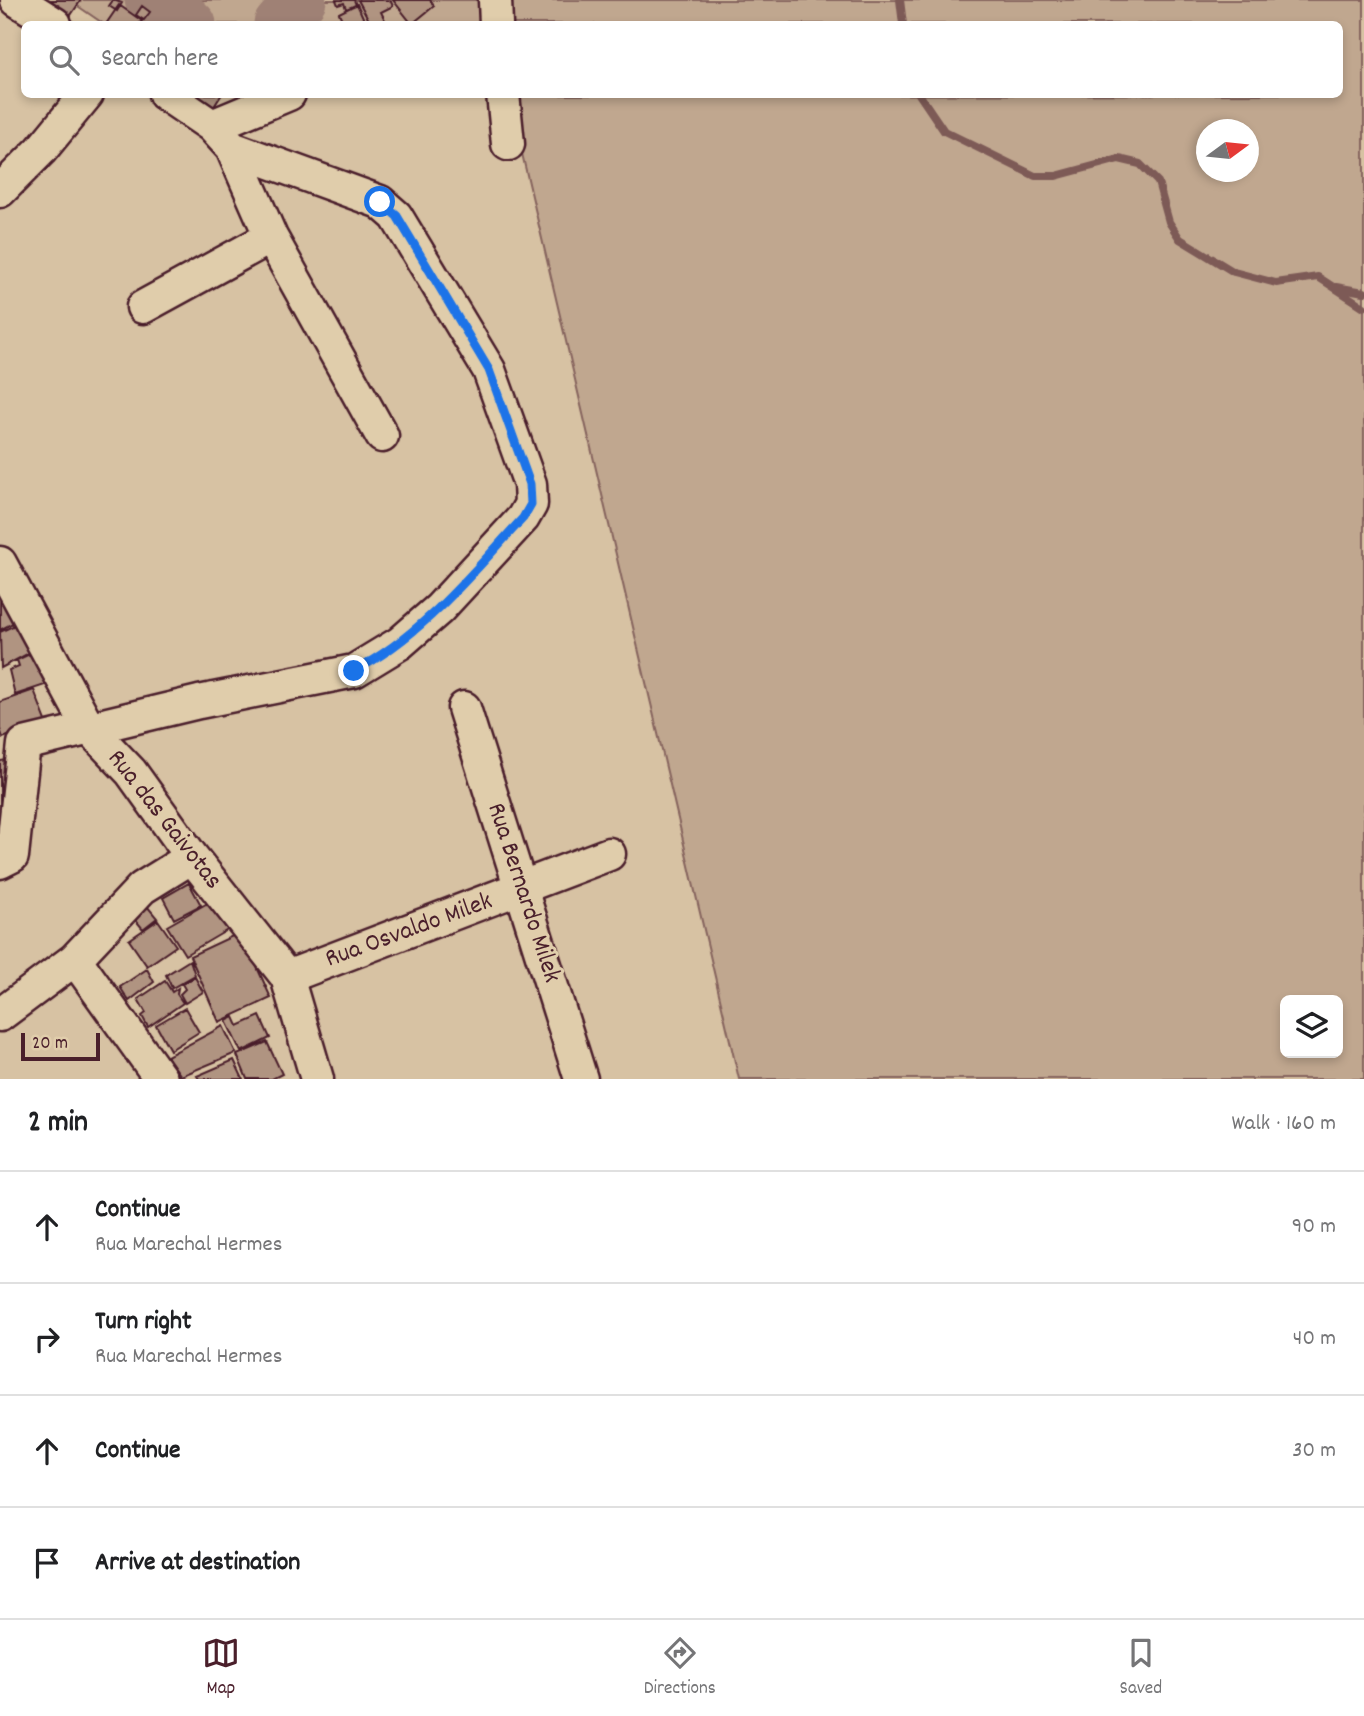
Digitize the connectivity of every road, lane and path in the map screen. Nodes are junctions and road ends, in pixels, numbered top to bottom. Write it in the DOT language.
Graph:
graph roads {
  1 [pos="17,0"];
  2 [pos="495,0"];
  3 [pos="50,21"];
  4 [pos="496,21"];
  5 [pos="84,98"];
  6 [pos="170,98"];
  7 [pos="283,98"];
  8 [pos="503,98"];
  9 [pos="222,137"];
  10 [pos="508,144"];
  11 [pos="0,191"];
  12 [pos="271,237"];
  13 [pos="143,307"];
  14 [pos="382,436"];
  15 [pos="2,569"];
  16 [pos="464,708"];
  17 [pos="89,728"];
  18 [pos="12,747"];
  19 [pos="609,854"];
  20 [pos="192,857"];
  21 [pos="0,862"];
  22 [pos="522,889"];
  23 [pos="75,959"];
  24 [pos="288,977"];
  25 [pos="0,1015"];
  26 [pos="161,1079"];
  27 [pos="317,1079"];
  28 [pos="581,1079"];
  1 -- 3 [label="street"];
  2 -- 4 [label="street"];
  5 -- 11 [label="street"];
  6 -- 9 [label="street"];
  7 -- 9 [label="street"];
  8 -- 10 [label="street"];
  9 -- 12 [label="street"];
  9 -- 17 [label="street"];
  12 -- 13 [label="street"];
  12 -- 14 [label="street"];
  15 -- 17 [label="street, Rua das Gaivotas"];
  16 -- 22 [label="street, Rua Bernardo Milek"];
  17 -- 18 [label="street"];
  17 -- 20 [label="street, Rua das Gaivotas"];
  18 -- 21 [label="street"];
  19 -- 22 [label="street, Rua Osvaldo Milek"];
  20 -- 23 [label="street"];
  20 -- 24 [label="street, Rua das Gaivotas"];
  22 -- 24 [label="street, Rua Osvaldo Milek"];
  22 -- 28 [label="street, Rua Bernardo Milek"];
  23 -- 25 [label="street"];
  23 -- 26 [label="street"];
  24 -- 27 [label="street, Rua das Gaivotas"];
}
